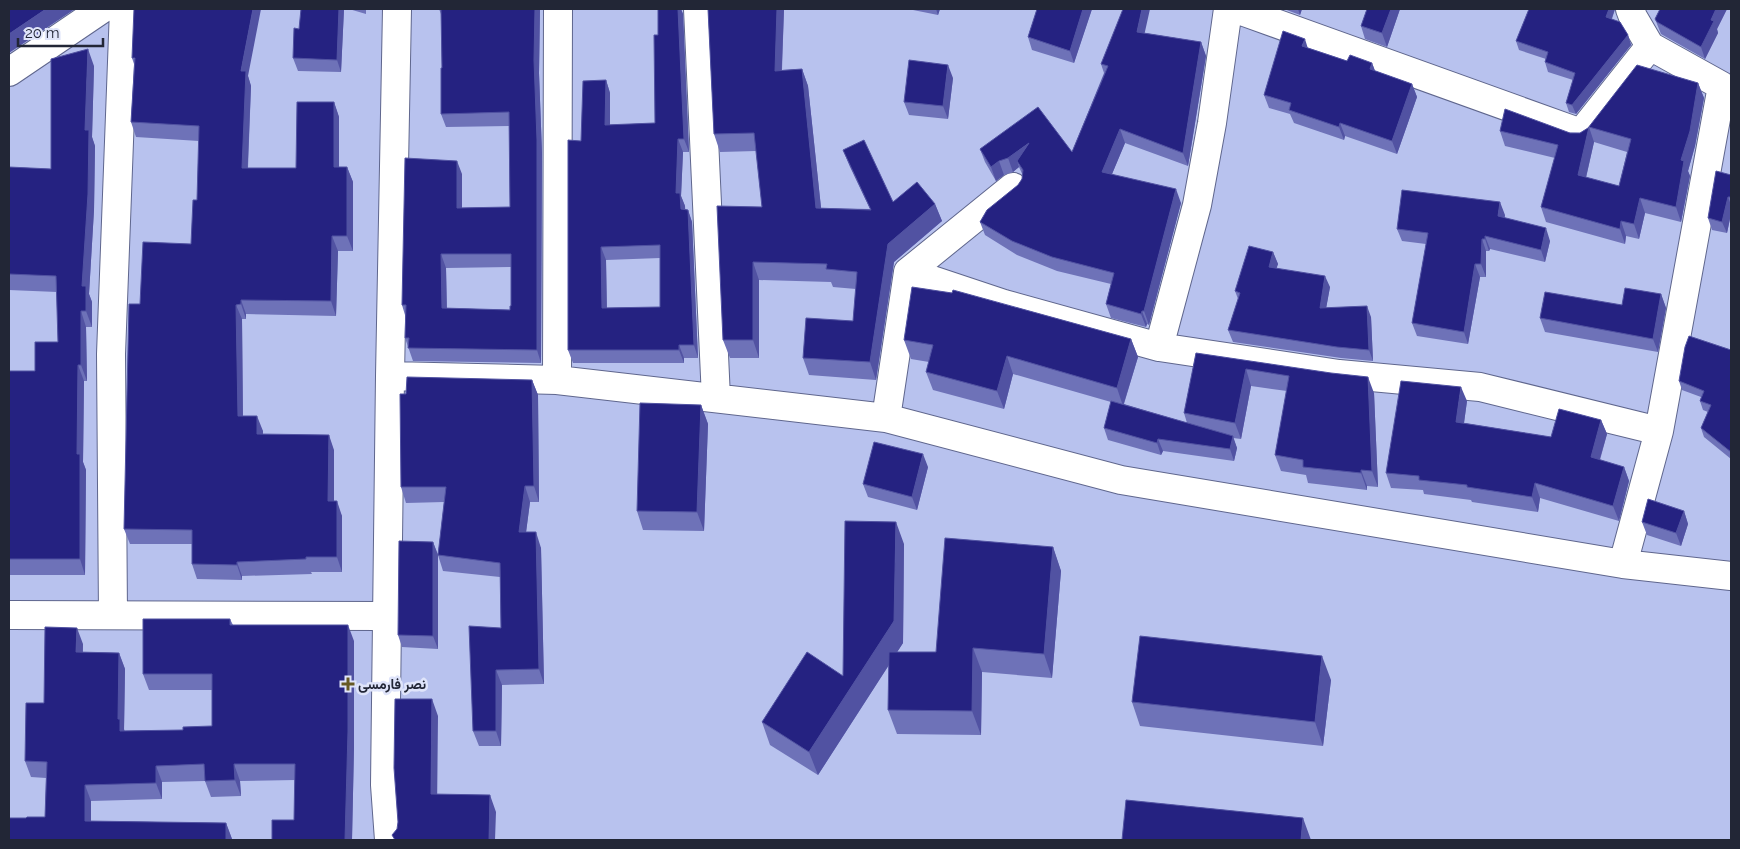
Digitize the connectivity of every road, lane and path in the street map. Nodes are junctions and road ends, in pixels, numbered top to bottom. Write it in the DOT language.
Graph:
graph roads {
  1 [pos="102,9"];
  2 [pos="124,9"];
  3 [pos="397,9"];
  4 [pos="558,9"];
  5 [pos="698,9"];
  6 [pos="1228,9"];
  7 [pos="1236,9"];
  8 [pos="1630,9"];
  9 [pos="1650,46"];
  10 [pos="9,72"];
  11 [pos="1013,187"];
  12 [pos="908,272"];
  13 [pos="1158,347"];
  14 [pos="390,376"];
  15 [pos="557,380"];
  16 [pos="716,398"];
  17 [pos="886,418"];
  18 [pos="1659,431"];
  19 [pos="1623,564"];
  20 [pos="1731,576"];
  21 [pos="9,615"];
  22 [pos="113,615"];
  23 [pos="388,616"];
  24 [pos="389,840"];
  1 -- 10 [label="street"];
  2 -- 22 [label="street"];
  3 -- 14 [label="street"];
  4 -- 15 [label="street"];
  5 -- 16 [label="street"];
  6 -- 13 [label="street"];
  7 -- 9 [label="street"];
  8 -- 9 [label="street"];
  9 -- 18 [label="street"];
  11 -- 12 [label="street"];
  12 -- 13 [label="street"];
  12 -- 17 [label="street"];
  13 -- 18 [label="street"];
  14 -- 15 [label="street"];
  14 -- 23 [label="street"];
  15 -- 16 [label="street"];
  16 -- 17 [label="street"];
  17 -- 19 [label="street"];
  18 -- 19 [label="street"];
  19 -- 20 [label="street"];
  21 -- 22 [label="street"];
  22 -- 23 [label="street"];
  23 -- 24 [label="street"];
}
